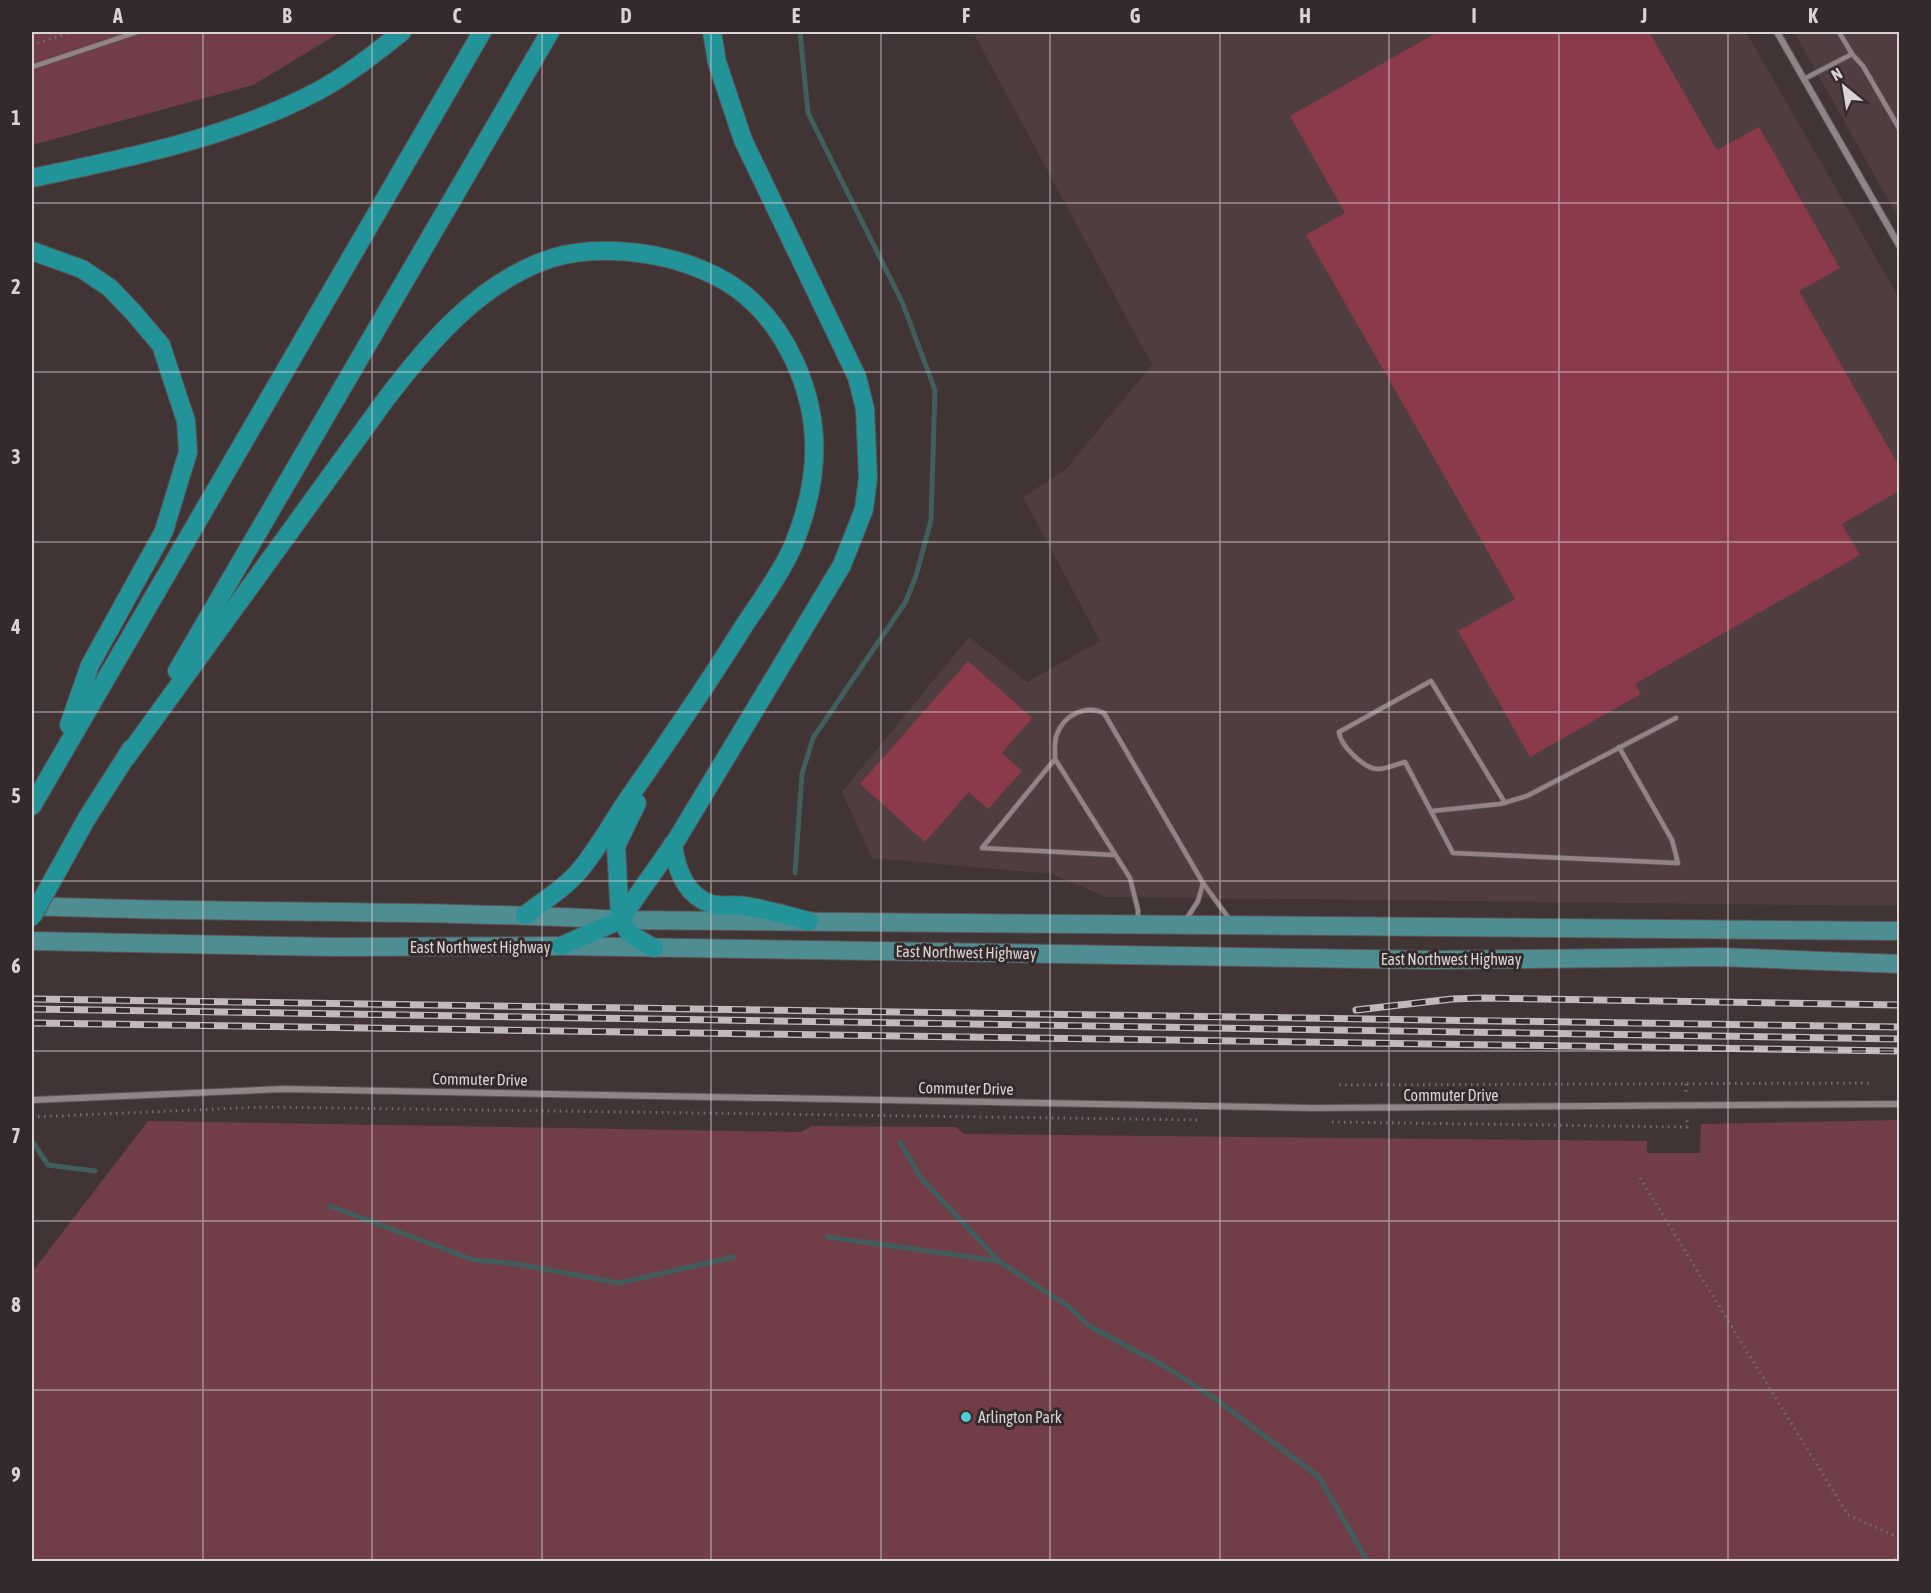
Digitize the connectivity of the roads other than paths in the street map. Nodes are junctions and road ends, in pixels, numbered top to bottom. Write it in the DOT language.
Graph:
graph roads {
  1 [pos="137,32"];
  2 [pos="402,32"];
  3 [pos="482,32"];
  4 [pos="550,32"];
  5 [pos="712,32"];
  6 [pos="1777,32"];
  7 [pos="1839,32"];
  8 [pos="1852,54"];
  9 [pos="32,68"];
  10 [pos="1804,79"];
  11 [pos="1899,130"];
  12 [pos="32,178"];
  13 [pos="1899,247"];
  14 [pos="32,251"];
  15 [pos="1676,718"];
  16 [pos="1619,747"];
  17 [pos="664,751"];
  18 [pos="126,758"];
  19 [pos="1055,759"];
  20 [pos="54,767"];
  21 [pos="1505,803"];
  22 [pos="32,806"];
  23 [pos="1432,811"];
  24 [pos="673,844"];
  25 [pos="1115,855"];
  26 [pos="1203,883"];
  27 [pos="32,906"];
  28 [pos="525,915"];
  29 [pos="32,917"];
  30 [pos="620,920"];
  31 [pos="809,921"];
  32 [pos="1138,924"];
  33 [pos="1181,924"];
  34 [pos="1233,924"];
  35 [pos="1899,931"];
  36 [pos="32,941"];
  37 [pos="561,946"];
  38 [pos="654,948"];
  39 [pos="1124,954"];
  40 [pos="1899,964"];
  41 [pos="32,1100"];
  42 [pos="1899,1104"];
  1 -- 9 [label="lane"];
  2 -- 12 [label="highway"];
  3 -- 20 [label="highway"];
  4 -- 18 [label="highway"];
  5 -- 24 [label="highway"];
  6 -- 10 [label="street"];
  7 -- 8 [label="lane"];
  8 -- 10 [label="lane"];
  8 -- 11 [label="lane"];
  10 -- 13 [label="street"];
  14 -- 20 [label="highway"];
  15 -- 16 [label="lane"];
  16 -- 21 [label="lane"];
  16 -- 23 [label="lane"];
  17 -- 18 [label="highway"];
  17 -- 28 [label="highway"];
  17 -- 30 [label="highway"];
  18 -- 29 [label="highway, bridge"];
  19 -- 25 [label="lane"];
  19 -- 25 [label="lane"];
  19 -- 26 [label="lane"];
  20 -- 22 [label="highway"];
  21 -- 23 [label="lane"];
  21 -- 23 [label="lane"];
  24 -- 30 [label="highway"];
  24 -- 31 [label="highway"];
  25 -- 32 [label="lane"];
  26 -- 33 [label="lane"];
  26 -- 34 [label="lane"];
  27 -- 28 [label="main road, East Northwest Highway"];
  28 -- 30 [label="main road, East Northwest Highway"];
  30 -- 31 [label="main road, East Northwest Highway"];
  30 -- 37 [label="highway"];
  30 -- 38 [label="highway"];
  31 -- 32 [label="main road, East Northwest Highway"];
  32 -- 33 [label="main road, East Northwest Highway"];
  32 -- 39 [label="main road"];
  33 -- 34 [label="main road, East Northwest Highway"];
  34 -- 35 [label="main road, East Northwest Highway"];
  36 -- 37 [label="main road, East Northwest Highway"];
  37 -- 38 [label="main road, East Northwest Highway"];
  38 -- 39 [label="main road, East Northwest Highway"];
  39 -- 40 [label="main road, East Northwest Highway"];
  41 -- 42 [label="street, Commuter Drive"];
}
